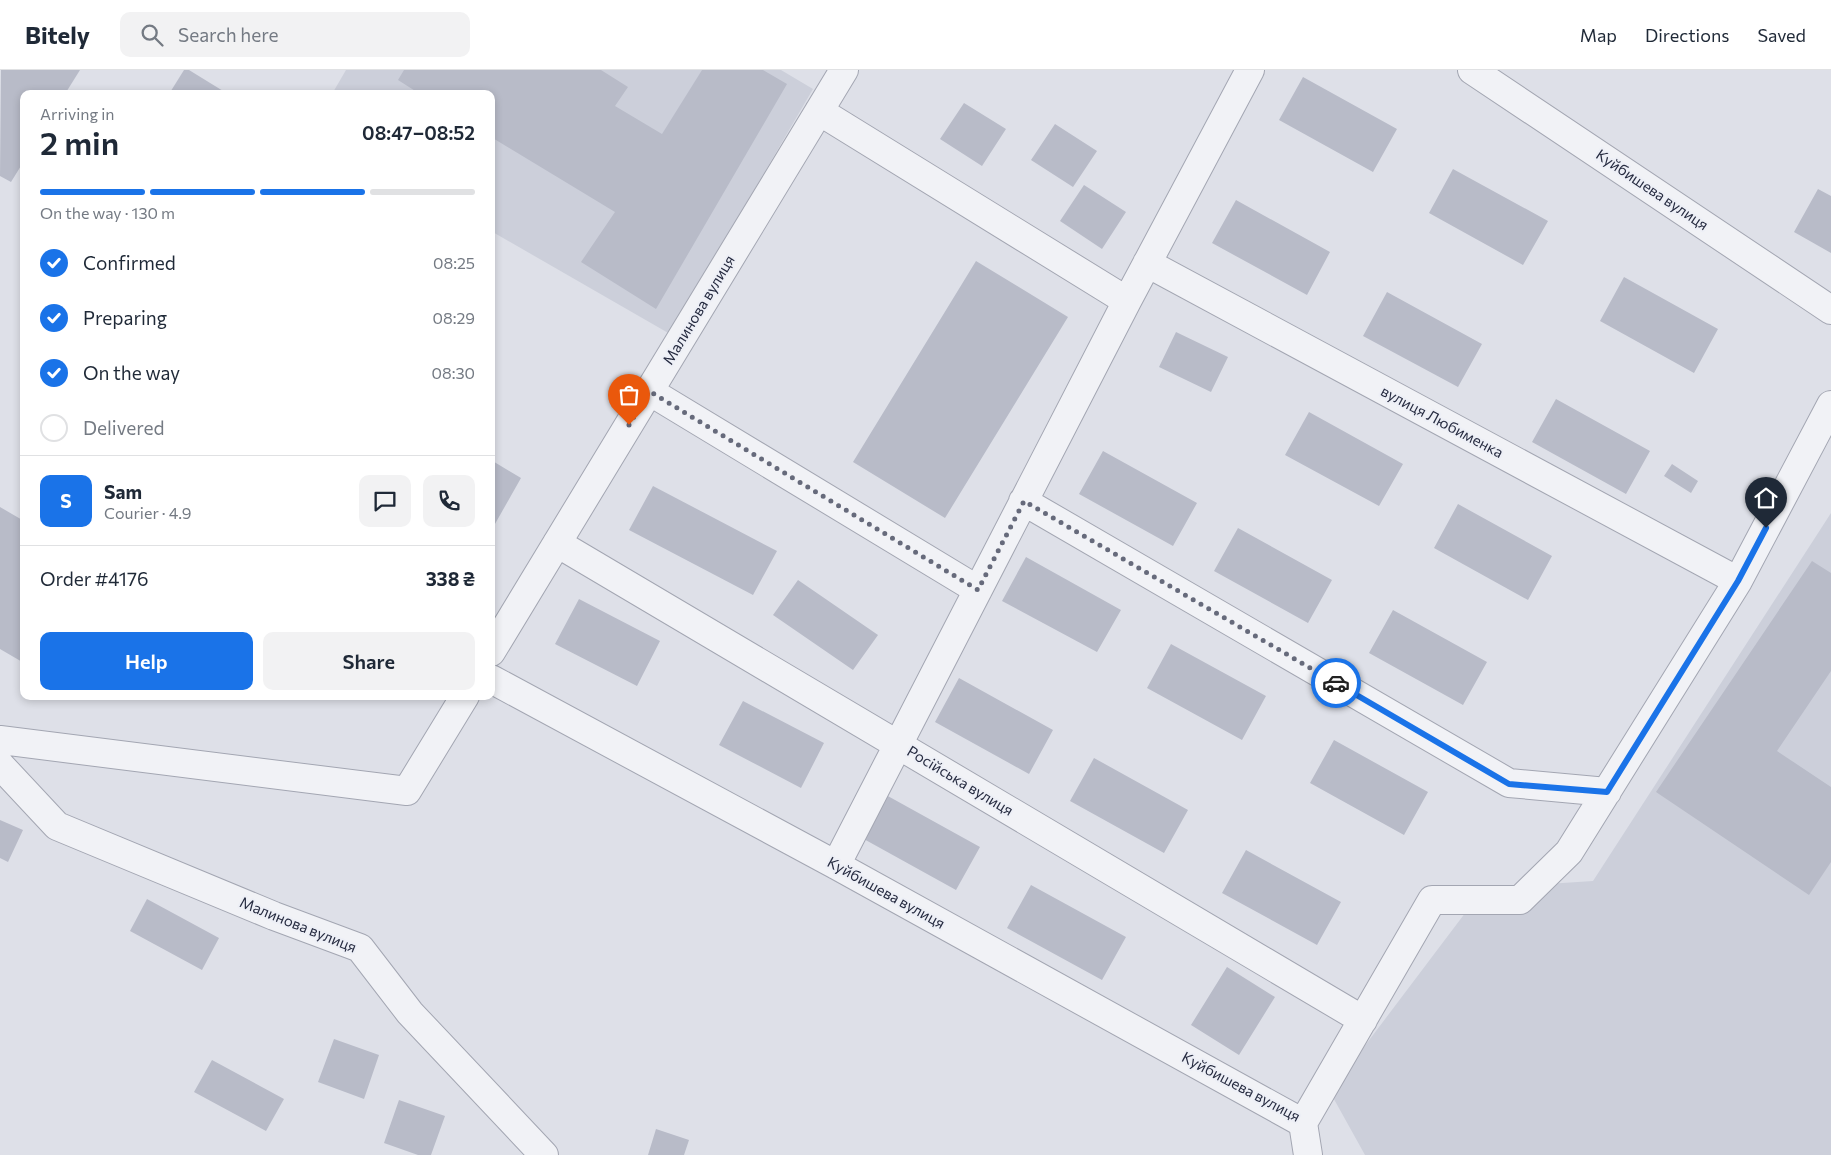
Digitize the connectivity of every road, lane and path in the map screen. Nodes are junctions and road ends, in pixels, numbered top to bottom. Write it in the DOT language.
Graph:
graph roads {
  1 [pos="844,70"];
  2 [pos="1250,70"];
  3 [pos="1472,70"];
  4 [pos="819,111"];
  5 [pos="1147,263"];
  6 [pos="1127,301"];
  7 [pos="1831,310"];
  8 [pos="649,391"];
  9 [pos="1831,405"];
  10 [pos="1024,501"];
  11 [pos="557,543"];
  12 [pos="1738,581"];
  13 [pos="978,590"];
  14 [pos="495,645"];
  15 [pos="495,681"];
  16 [pos="462,700"];
  17 [pos="0,740"];
  18 [pos="898,744"];
  19 [pos="0,766"];
  20 [pos="1607,792"];
  21 [pos="836,865"];
  22 [pos="1363,1020"];
  23 [pos="1303,1123"];
  24 [pos="544,1155"];
  25 [pos="1308,1155"];
  1 -- 4 [label="street, Малинова вулиця"];
  2 -- 5 [label="street"];
  3 -- 7 [label="street, Куйбишева вулиця"];
  4 -- 6 [label="street"];
  4 -- 8 [label="street, Малинова вулиця"];
  5 -- 6 [label="street"];
  5 -- 12 [label="street, вулиця Любименка"];
  6 -- 10 [label="street"];
  8 -- 11 [label="street, Малинова вулиця"];
  8 -- 13 [label="street"];
  9 -- 12 [label="street, Куйбишева вулиця"];
  10 -- 13 [label="street"];
  10 -- 20 [label="street"];
  11 -- 14 [label="street, Малинова вулиця"];
  11 -- 18 [label="street, Російська вулиця"];
  12 -- 20 [label="street, Куйбишева вулиця"];
  13 -- 18 [label="street"];
  15 -- 21 [label="street, Куйбишева вулиця"];
  16 -- 17 [label="street"];
  18 -- 21 [label="street"];
  18 -- 22 [label="street, Російська вулиця"];
  19 -- 24 [label="street, Малинова вулиця"];
  20 -- 22 [label="street, Куйбишева вулиця"];
  21 -- 23 [label="street, Куйбишева вулиця"];
  22 -- 23 [label="street, Куйбишева вулиця"];
  23 -- 25 [label="street"];
}
